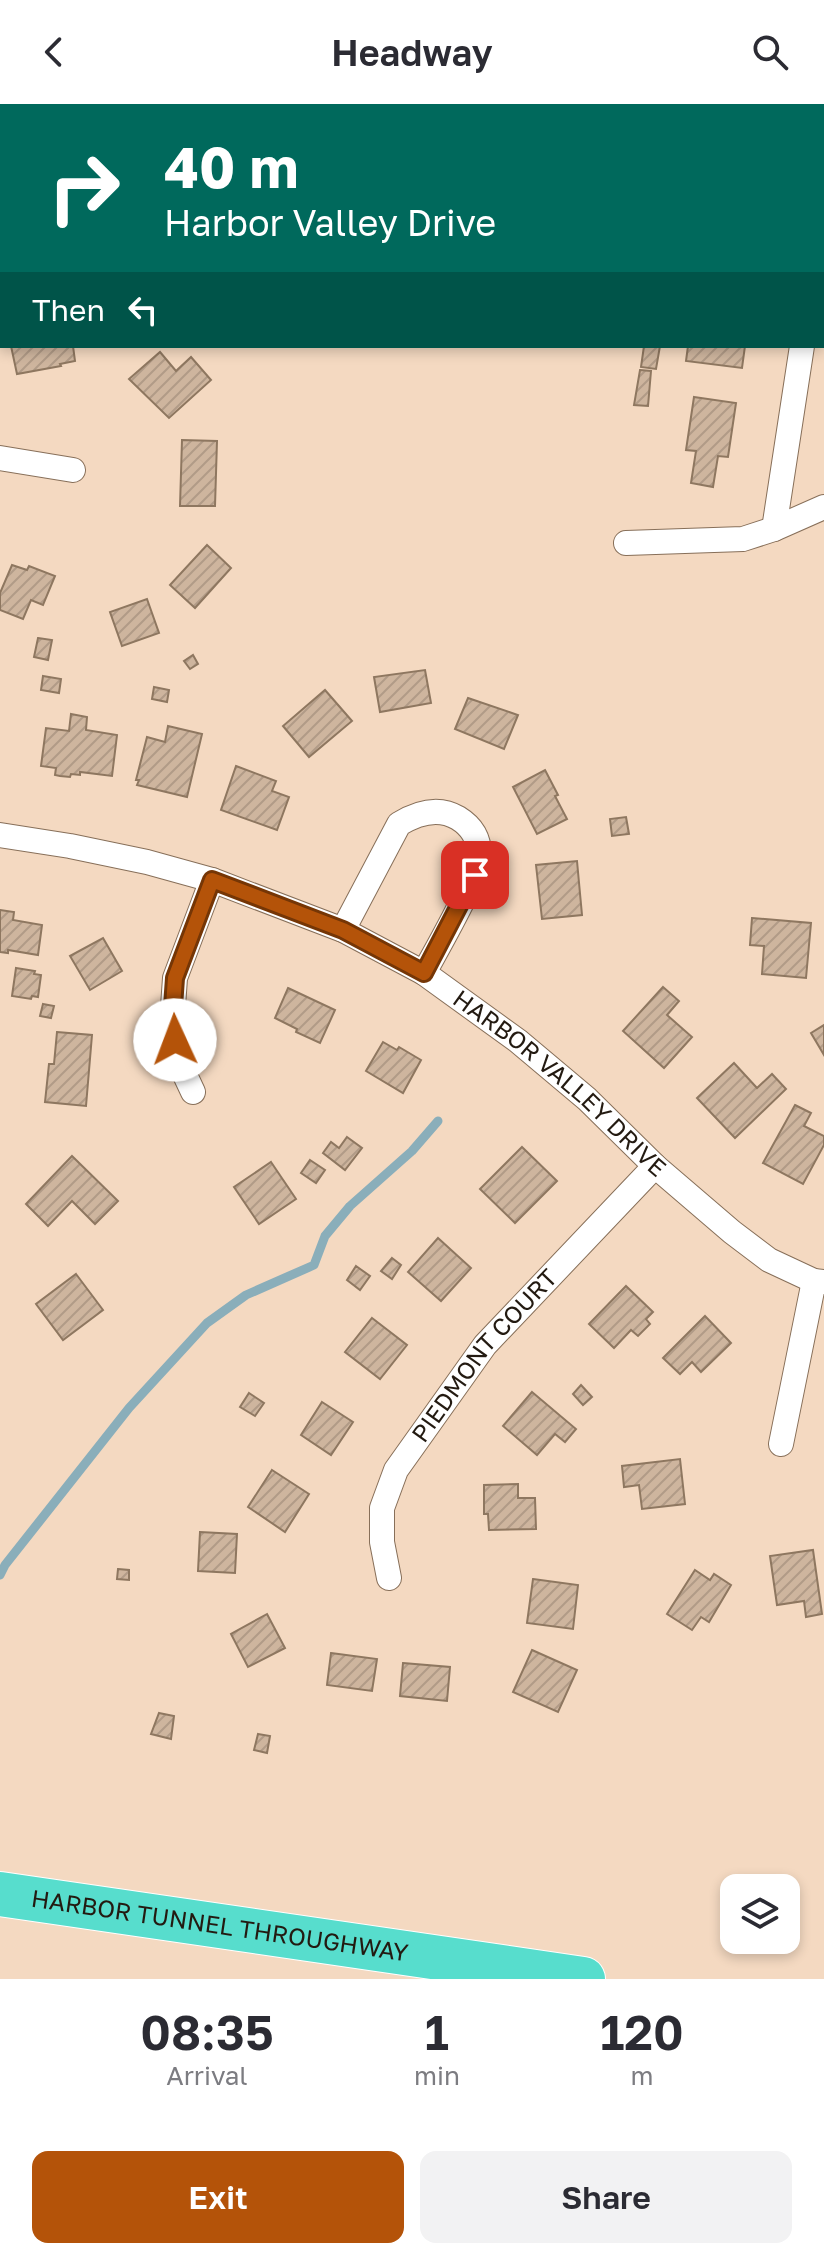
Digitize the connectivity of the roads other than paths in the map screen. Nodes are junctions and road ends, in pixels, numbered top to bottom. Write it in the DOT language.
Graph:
graph roads {
  1 [pos="802,348"];
  2 [pos="0,458"];
  3 [pos="73,470"];
  4 [pos="824,507"];
  5 [pos="774,529"];
  6 [pos="626,543"];
  7 [pos="0,835"];
  8 [pos="212,880"];
  9 [pos="343,930"];
  10 [pos="424,973"];
  11 [pos="193,1092"];
  12 [pos="655,1166"];
  13 [pos="819,1282"];
  14 [pos="781,1444"];
  15 [pos="389,1578"];
  16 [pos="0,1894"];
  17 [pos="583,1979"];
  1 -- 5 [label="street"];
  2 -- 3 [label="street"];
  4 -- 5 [label="street"];
  5 -- 6 [label="street"];
  7 -- 8 [label="street, HARBOR VALLEY DRIVE"];
  8 -- 9 [label="street, HARBOR VALLEY DRIVE"];
  8 -- 11 [label="street"];
  9 -- 10 [label="street, HARBOR VALLEY DRIVE"];
  9 -- 10 [label="street"];
  10 -- 12 [label="street, HARBOR VALLEY DRIVE"];
  12 -- 13 [label="street, HARBOR VALLEY DRIVE"];
  12 -- 15 [label="street, PIEDMONT COURT"];
  13 -- 14 [label="street"];
  16 -- 17 [label="highway, HARBOR TUNNEL THROUGHWAY"];
}
